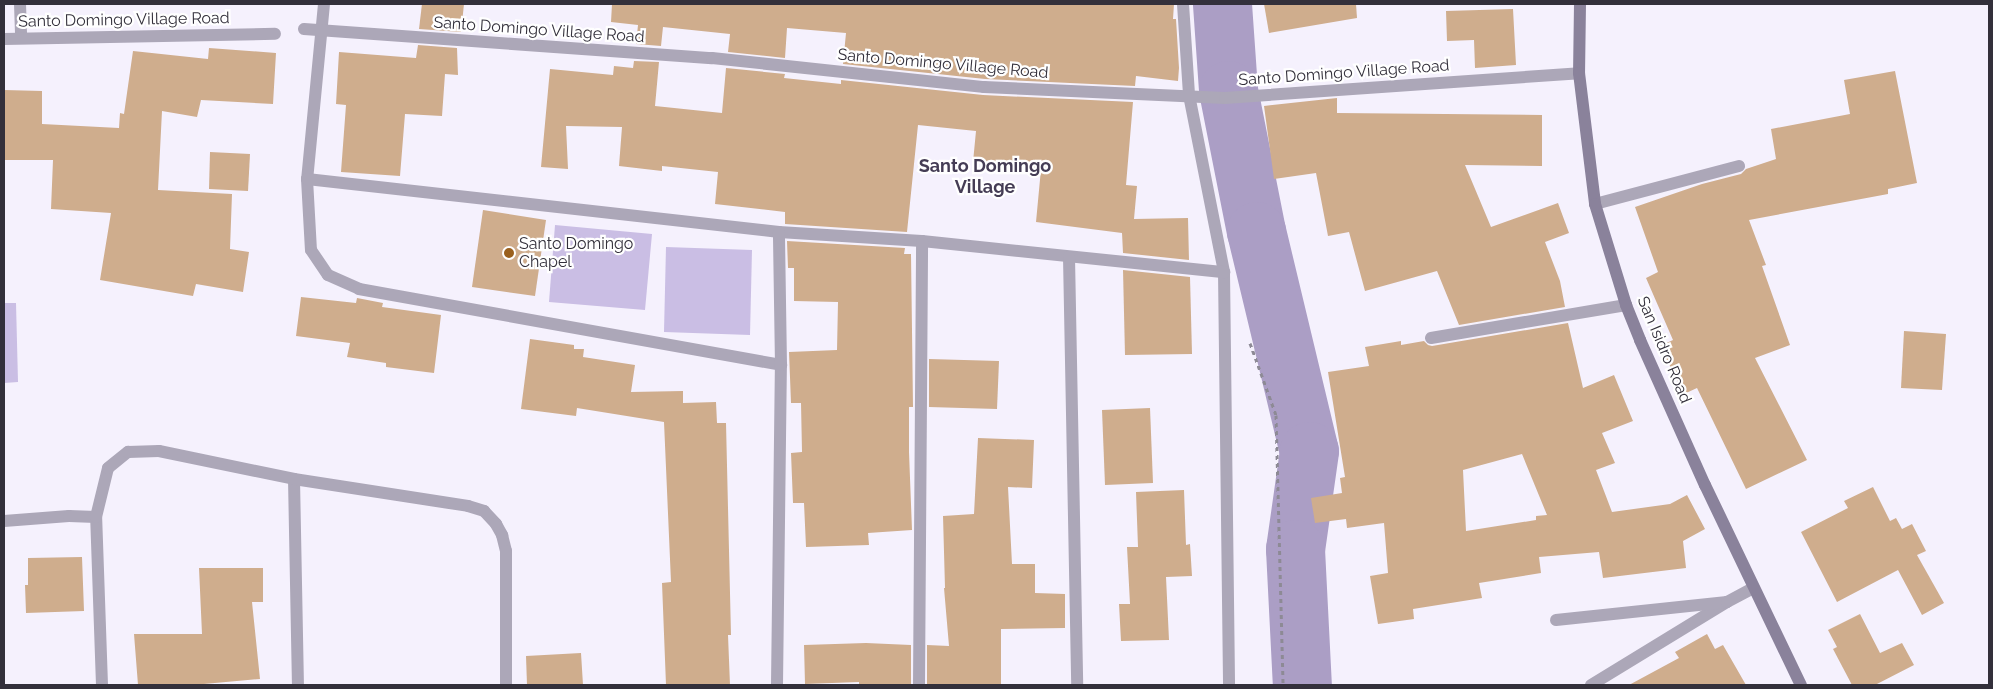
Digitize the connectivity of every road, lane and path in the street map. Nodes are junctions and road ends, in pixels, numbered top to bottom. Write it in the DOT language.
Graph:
graph roads {
  1 [pos="20,4"];
  2 [pos="324,4"];
  3 [pos="1183,4"];
  4 [pos="1580,4"];
  5 [pos="304,30"];
  6 [pos="322,31"];
  7 [pos="275,34"];
  8 [pos="21,37"];
  9 [pos="4,39"];
  10 [pos="1579,73"];
  11 [pos="1189,96"];
  12 [pos="1739,166"];
  13 [pos="307,179"];
  14 [pos="1595,204"];
  15 [pos="780,232"];
  16 [pos="922,241"];
  17 [pos="1069,257"];
  18 [pos="1224,272"];
  19 [pos="1626,305"];
  20 [pos="1247,335"];
  21 [pos="1431,338"];
  22 [pos="781,365"];
  23 [pos="294,479"];
  24 [pos="96,517"];
  25 [pos="4,521"];
  26 [pos="1753,588"];
  27 [pos="1727,602"];
  28 [pos="1556,620"];
  29 [pos="102,685"];
  30 [pos="298,685"];
  31 [pos="506,685"];
  32 [pos="778,685"];
  33 [pos="919,685"];
  34 [pos="1077,685"];
  35 [pos="1229,685"];
  36 [pos="1283,685"];
  37 [pos="1591,685"];
  38 [pos="1800,685"];
  1 -- 8 [label="street"];
  2 -- 6 [label="street"];
  3 -- 11 [label="street"];
  4 -- 10 [label="main road, San Isidro Road"];
  5 -- 6 [label="street, Santo Domingo Village Road"];
  6 -- 11 [label="street, Santo Domingo Village Road"];
  6 -- 13 [label="street"];
  7 -- 8 [label="street, Santo Domingo Village Road"];
  8 -- 9 [label="street, Santo Domingo Village Road"];
  10 -- 11 [label="street, Santo Domingo Village Road"];
  10 -- 14 [label="main road, San Isidro Road"];
  11 -- 18 [label="street"];
  12 -- 14 [label="street"];
  13 -- 15 [label="street"];
  13 -- 22 [label="street"];
  14 -- 19 [label="main road, San Isidro Road"];
  15 -- 16 [label="street"];
  15 -- 22 [label="street"];
  16 -- 17 [label="street"];
  16 -- 33 [label="street"];
  17 -- 18 [label="street"];
  17 -- 34 [label="street"];
  18 -- 35 [label="street"];
  19 -- 21 [label="street"];
  19 -- 26 [label="main road, San Isidro Road"];
  20 -- 36 [label="path"];
  22 -- 32 [label="street"];
  23 -- 24 [label="street"];
  23 -- 30 [label="street"];
  23 -- 31 [label="street"];
  24 -- 25 [label="street"];
  24 -- 29 [label="street"];
  26 -- 27 [label="street"];
  26 -- 38 [label="main road, San Isidro Road"];
  27 -- 28 [label="street"];
  27 -- 37 [label="street"];
}
